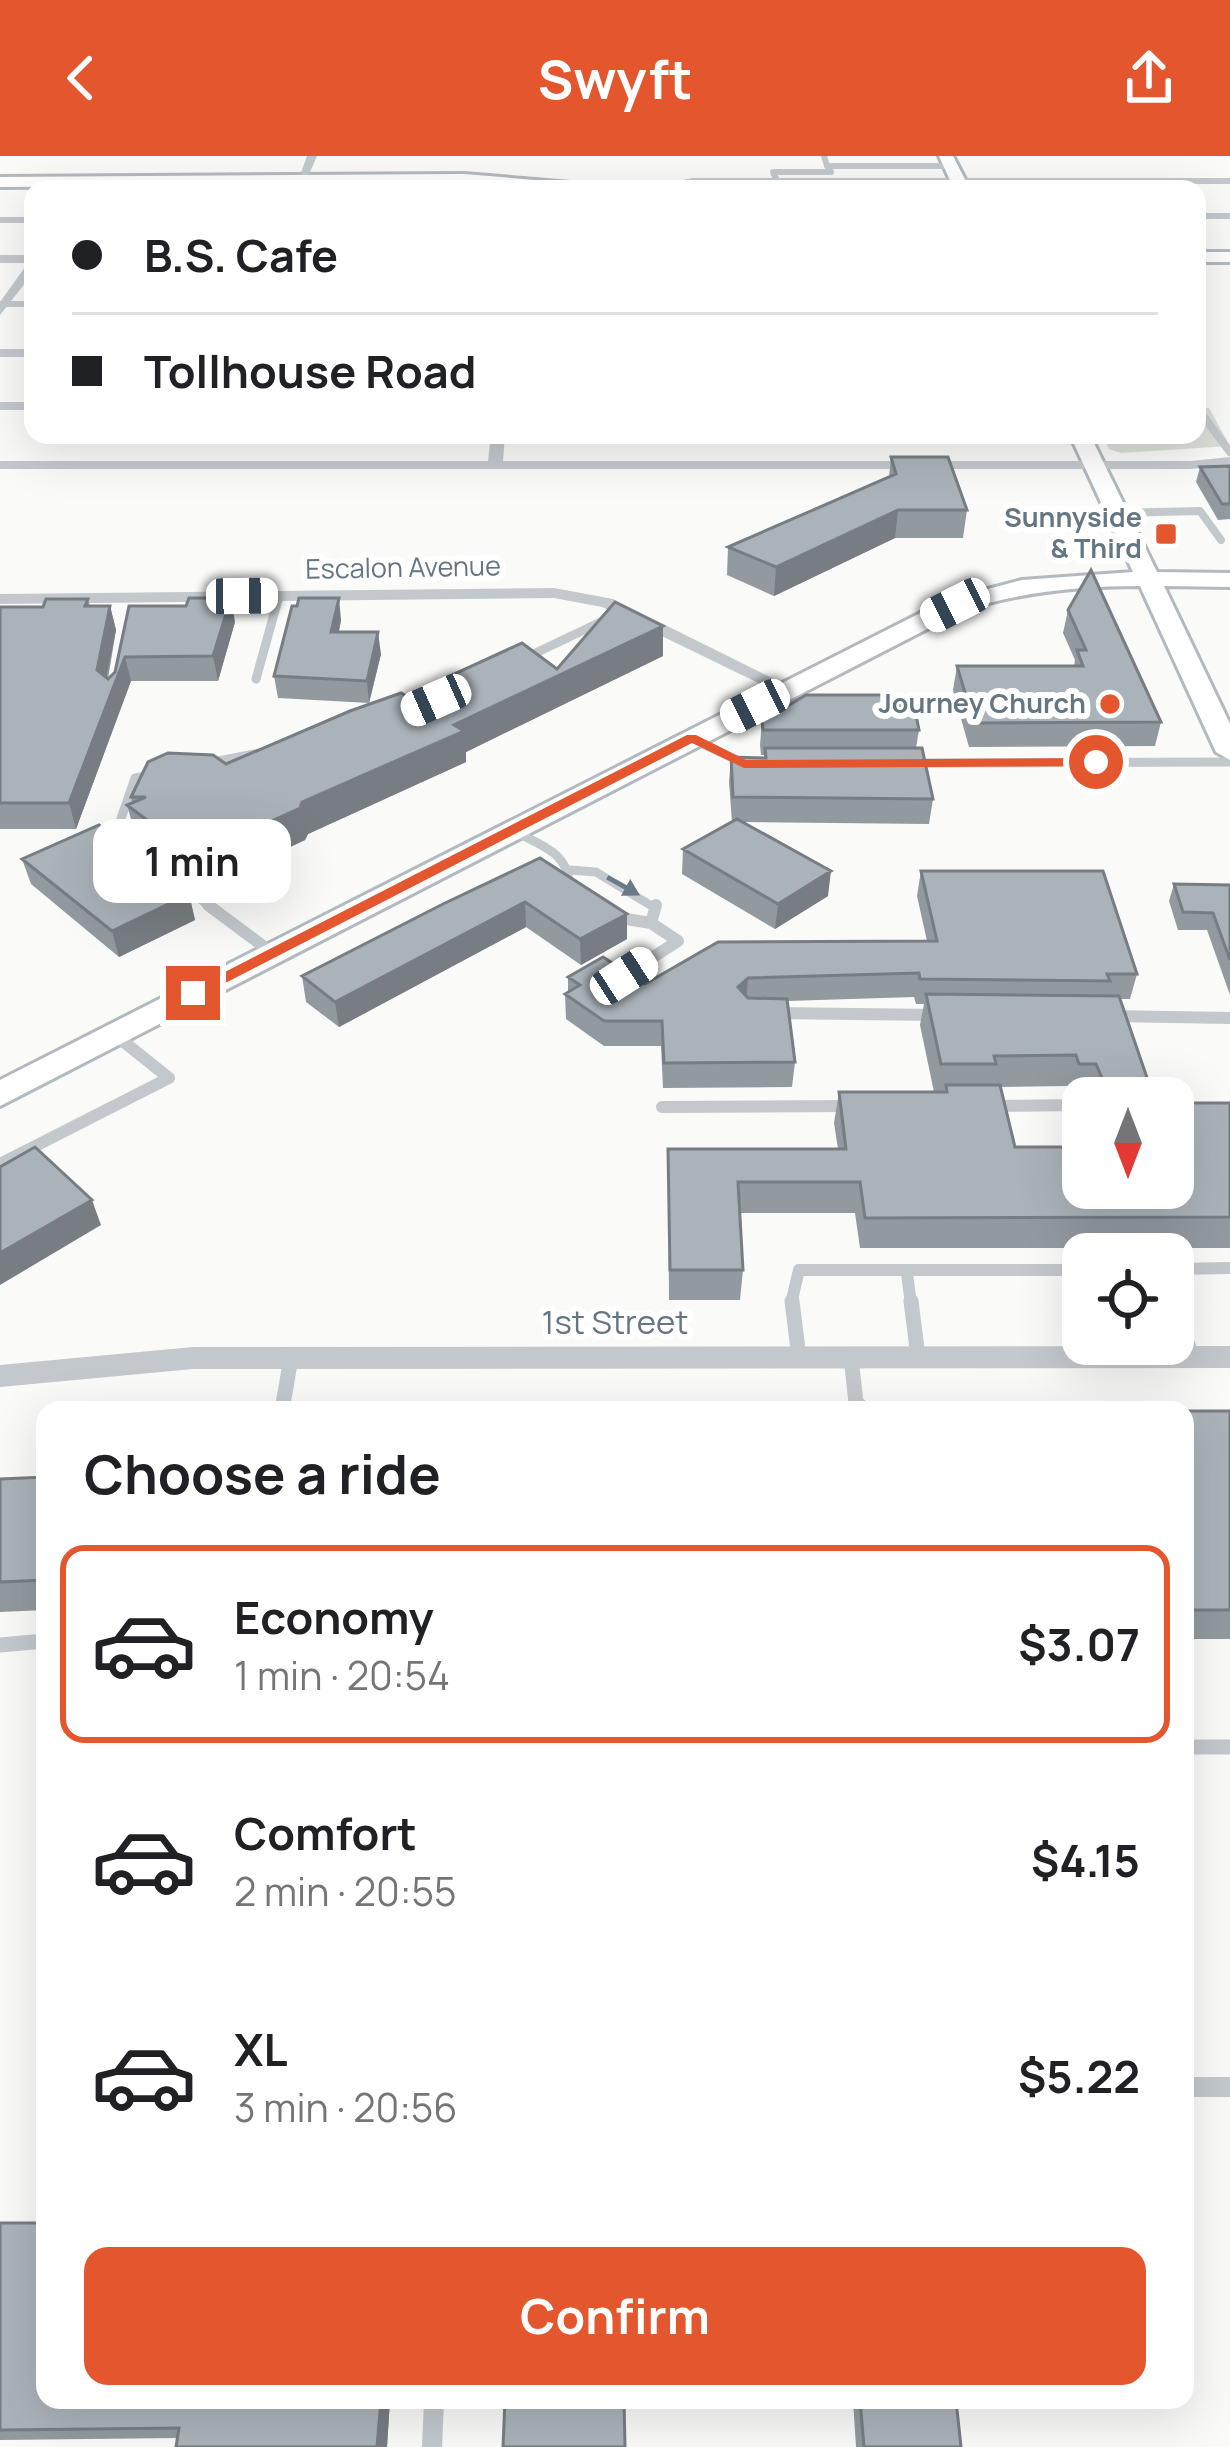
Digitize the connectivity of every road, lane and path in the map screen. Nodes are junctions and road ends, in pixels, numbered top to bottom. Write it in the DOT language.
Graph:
graph roads {
  1 [pos="312,156"];
  2 [pos="824,156"];
  3 [pos="830,173"];
  4 [pos="954,173"];
  5 [pos="0,178"];
  6 [pos="302,179"];
  7 [pos="36,180"];
  8 [pos="249,180"];
  9 [pos="336,180"];
  10 [pos="732,180"];
  11 [pos="1196,180"];
  12 [pos="24,274"];
  13 [pos="2,306"];
  14 [pos="1206,420"];
  15 [pos="497,444"];
  16 [pos="1084,444"];
  17 [pos="1230,456"];
  18 [pos="0,465"];
  19 [pos="495,465"];
  20 [pos="1094,465"];
  21 [pos="1116,513"];
  22 [pos="1220,540"];
  23 [pos="1148,580"];
  24 [pos="1230,580"];
  25 [pos="278,596"];
  26 [pos="0,598"];
  27 [pos="624,611"];
  28 [pos="507,667"];
  29 [pos="256,680"];
  30 [pos="787,690"];
  31 [pos="692,738"];
  32 [pos="286,747"];
  33 [pos="1230,752"];
  34 [pos="1230,762"];
  35 [pos="906,763"];
  36 [pos="767,764"];
  37 [pos="200,765"];
  38 [pos="178,770"];
  39 [pos="514,831"];
  40 [pos="132,846"];
  41 [pos="570,870"];
  42 [pos="165,872"];
  43 [pos="588,901"];
  44 [pos="605,912"];
  45 [pos="651,923"];
  46 [pos="271,952"];
  47 [pos="624,976"];
  48 [pos="747,1013"];
  49 [pos="954,1015"];
  50 [pos="1092,1016"];
  51 [pos="1230,1018"];
  52 [pos="114,1034"];
  53 [pos="0,1094"];
  54 [pos="1062,1105"];
  55 [pos="873,1106"];
  56 [pos="966,1106"];
  57 [pos="662,1107"];
  58 [pos="0,1164"];
  59 [pos="1230,1268"];
  60 [pos="1194,1269"];
  61 [pos="1062,1270"];
  62 [pos="907,1274"];
  63 [pos="851,1357"];
  64 [pos="918,1357"];
  65 [pos="1062,1357"];
  66 [pos="1194,1357"];
  67 [pos="1230,1357"];
  68 [pos="291,1358"];
  69 [pos="799,1358"];
  70 [pos="0,1376"];
  71 [pos="287,1401"];
  72 [pos="856,1401"];
  73 [pos="36,1642"];
  74 [pos="0,1645"];
  75 [pos="1194,1747"];
  76 [pos="1230,1747"];
  77 [pos="1194,2087"];
  78 [pos="1230,2087"];
  79 [pos="434,2409"];
  80 [pos="432,2447"];
  1 -- 6 [label="street"];
  2 -- 3 [label="lane"];
  3 -- 4 [label="street"];
  3 -- 10 [label="street"];
  4 -- 11 [label="street"];
  5 -- 7 [label="main road"];
  6 -- 8 [label="main road"];
  6 -- 9 [label="main road"];
  12 -- 13 [label="street"];
  14 -- 17 [label="lane"];
  15 -- 19 [label="street"];
  16 -- 20 [label="main road"];
  17 -- 20 [label="street"];
  18 -- 19 [label="street"];
  19 -- 20 [label="street"];
  20 -- 21 [label="main road"];
  21 -- 22 [label="lane"];
  21 -- 23 [label="main road"];
  23 -- 24 [label="main road"];
  23 -- 30 [label="main road"];
  23 -- 33 [label="main road"];
  25 -- 26 [label="street, Escalon Avenue"];
  25 -- 27 [label="street, Escalon Avenue"];
  25 -- 29 [label="lane"];
  27 -- 28 [label="lane"];
  27 -- 30 [label="street, Escalon Avenue"];
  30 -- 31 [label="main road"];
  31 -- 36 [label="lane"];
  31 -- 39 [label="main road"];
  32 -- 37 [label="lane"];
  34 -- 35 [label="lane"];
  38 -- 40 [label="lane"];
  39 -- 41 [label="lane"];
  39 -- 46 [label="main road"];
  41 -- 43 [label="lane"];
  41 -- 45 [label="lane, one-way"];
  42 -- 46 [label="lane"];
  44 -- 45 [label="lane"];
  45 -- 47 [label="lane"];
  46 -- 52 [label="main road"];
  48 -- 49 [label="lane"];
  50 -- 51 [label="lane"];
  52 -- 53 [label="main road"];
  52 -- 58 [label="lane"];
  54 -- 56 [label="lane"];
  55 -- 57 [label="lane"];
  59 -- 60 [label="lane"];
  61 -- 62 [label="lane"];
  62 -- 64 [label="lane"];
  62 -- 69 [label="lane"];
  63 -- 64 [label="street, 1st Street"];
  63 -- 69 [label="street, 1st Street"];
  63 -- 72 [label="lane"];
  64 -- 65 [label="street, 1st Street"];
  66 -- 67 [label="street, 1st Street"];
  68 -- 69 [label="street, 1st Street"];
  68 -- 70 [label="street, 1st Street"];
  68 -- 71 [label="lane"];
  73 -- 74 [label="lane"];
  75 -- 76 [label="lane"];
  77 -- 78 [label="lane"];
  79 -- 80 [label="lane"];
}
